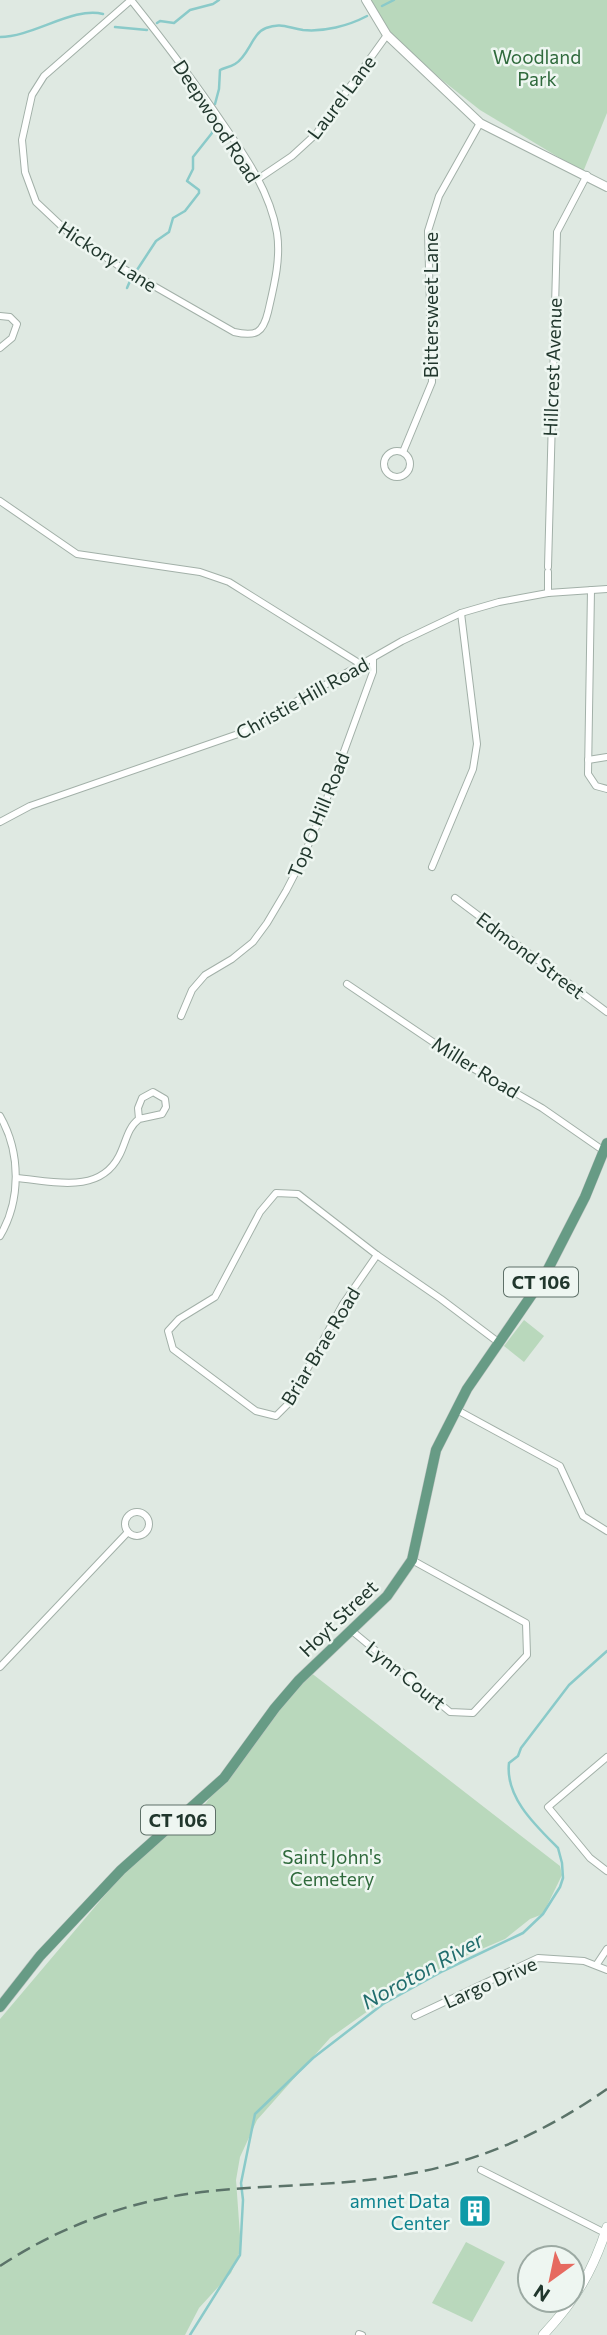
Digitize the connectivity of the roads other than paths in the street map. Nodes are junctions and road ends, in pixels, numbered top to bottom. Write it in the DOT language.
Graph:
graph roads {
  1 [pos="131,0"];
  2 [pos="366,0"];
  3 [pos="387,35"];
  4 [pos="480,123"];
  5 [pos="587,175"];
  6 [pos="258,179"];
  7 [pos="607,187"];
  8 [pos="0,316"];
  9 [pos="257,332"];
  10 [pos="0,346"];
  11 [pos="403,452"];
  12 [pos="0,501"];
  13 [pos="607,589"];
  14 [pos="591,590"];
  15 [pos="548,593"];
  16 [pos="461,613"];
  17 [pos="373,659"];
  18 [pos="362,665"];
  19 [pos="607,757"];
  20 [pos="587,760"];
  21 [pos="607,789"];
  22 [pos="0,822"];
  23 [pos="432,867"];
  24 [pos="455,898"];
  25 [pos="347,984"];
  26 [pos="607,1012"];
  27 [pos="181,1016"];
  28 [pos="0,1116"];
  29 [pos="139,1118"];
  30 [pos="605,1147"];
  31 [pos="16,1178"];
  32 [pos="0,1236"];
  33 [pos="377,1255"];
  34 [pos="498,1342"];
  35 [pos="457,1409"];
  36 [pos="607,1531"];
  37 [pos="128,1532"];
  38 [pos="412,1560"];
  39 [pos="352,1631"];
  40 [pos="0,1667"];
  41 [pos="607,1757"];
  42 [pos="607,1871"];
  43 [pos="607,1949"];
  44 [pos="597,1964"];
  45 [pos="607,1970"];
  46 [pos="0,2007"];
  47 [pos="415,2016"];
  48 [pos="481,2170"];
  49 [pos="606,2230"];
  50 [pos="543,2335"];
  1 -- 6 [label="street, Deepwood Road"];
  1 -- 9 [label="street, Hickory Lane"];
  2 -- 3 [label="street"];
  3 -- 4 [label="street"];
  3 -- 6 [label="street, Laurel Lane"];
  4 -- 5 [label="street"];
  4 -- 11 [label="street, Bittersweet Lane"];
  5 -- 7 [label="street"];
  5 -- 15 [label="street, Hillcrest Avenue"];
  6 -- 9 [label="street, Deepwood Road"];
  8 -- 10 [label="street"];
  11 -- 11 [label="street, Bittersweet Lane"];
  12 -- 18 [label="street"];
  13 -- 14 [label="street, Christie Hill Road"];
  14 -- 15 [label="street, Christie Hill Road"];
  14 -- 20 [label="street"];
  15 -- 16 [label="street, Christie Hill Road"];
  16 -- 17 [label="street, Christie Hill Road"];
  16 -- 23 [label="street"];
  17 -- 18 [label="street, Christie Hill Road"];
  17 -- 27 [label="street, Top O Hill Road"];
  18 -- 22 [label="street, Christie Hill Road"];
  19 -- 20 [label="street"];
  20 -- 21 [label="street"];
  24 -- 26 [label="street, Edmond Street"];
  25 -- 30 [label="street, Miller Road"];
  28 -- 31 [label="street"];
  29 -- 29 [label="street"];
  29 -- 31 [label="street"];
  30 -- 34 [label="main road, Hoyt Street / CT 106"];
  31 -- 32 [label="street"];
  33 -- 33 [label="street, Briar Brae Road"];
  33 -- 34 [label="street, Briar Brae Road"];
  34 -- 35 [label="main road, Hoyt Street / CT 106"];
  35 -- 36 [label="street"];
  35 -- 38 [label="main road, Hoyt Street / CT 106"];
  37 -- 40 [label="street"];
  38 -- 39 [label="main road, Hoyt Street / CT 106"];
  38 -- 39 [label="street, Lynn Court"];
  39 -- 46 [label="main road, Hoyt Street / CT 106"];
  41 -- 42 [label="street"];
  43 -- 44 [label="street"];
  44 -- 45 [label="street, Largo Drive"];
  44 -- 47 [label="street, Largo Drive"];
  48 -- 49 [label="street"];
  49 -- 50 [label="main road"];
}
